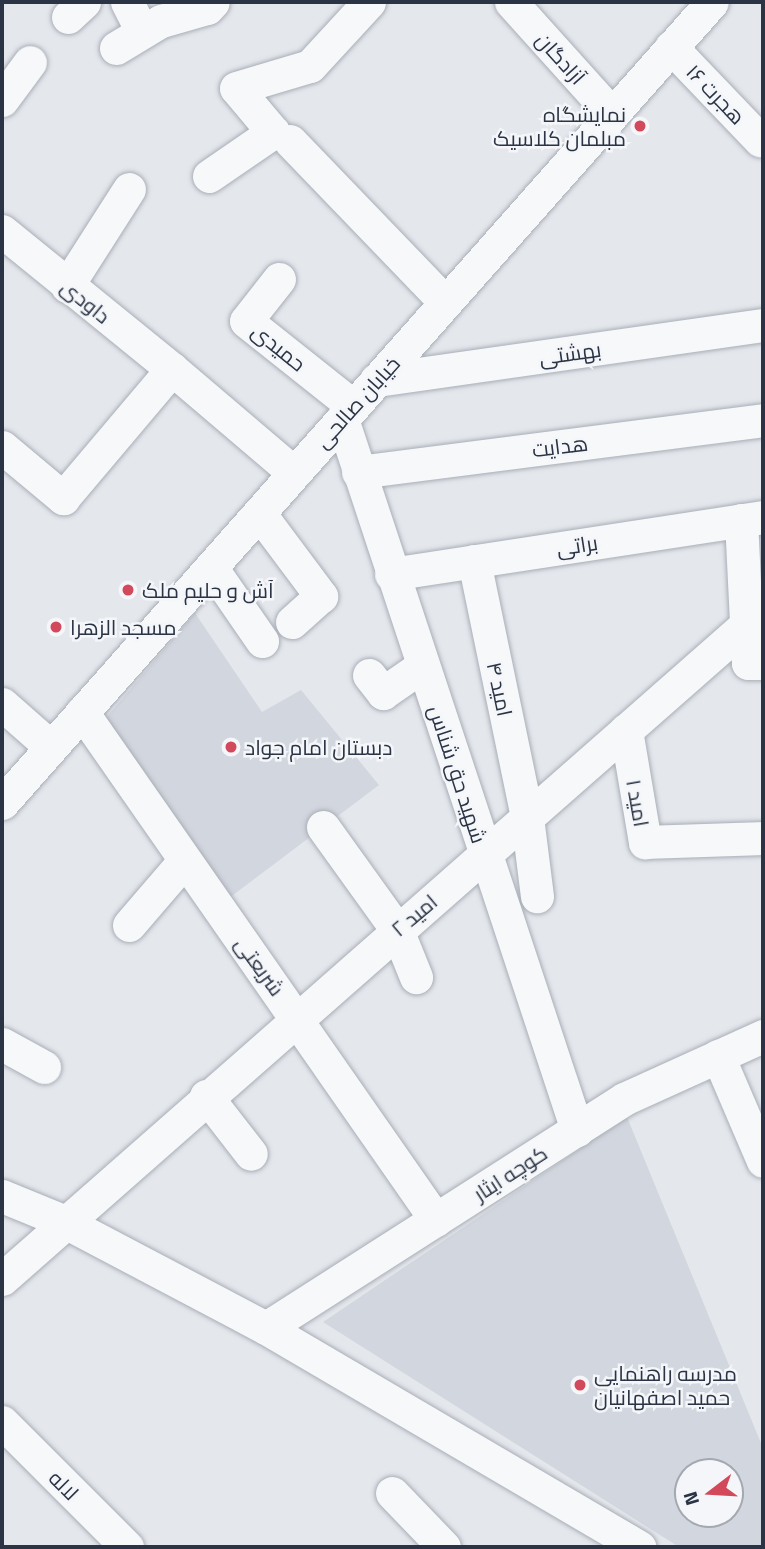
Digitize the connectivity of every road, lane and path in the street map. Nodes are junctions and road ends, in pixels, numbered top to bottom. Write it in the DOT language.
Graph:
graph roads {
  1 [pos="127,2"];
  2 [pos="369,2"];
  3 [pos="511,2"];
  4 [pos="712,2"];
  5 [pos="210,5"];
  6 [pos="671,47"];
  7 [pos="30,62"];
  8 [pos="2,100"];
  9 [pos="612,114"];
  10 [pos="290,141"];
  11 [pos="760,141"];
  12 [pos="209,176"];
  13 [pos="129,189"];
  14 [pos="2,231"];
  15 [pos="279,279"];
  16 [pos="67,286"];
  17 [pos="446,302"];
  18 [pos="763,325"];
  19 [pos="172,369"];
  20 [pos="376,380"];
  21 [pos="347,412"];
  22 [pos="763,420"];
  23 [pos="2,447"];
  24 [pos="358,472"];
  25 [pos="294,473"];
  26 [pos="259,513"];
  27 [pos="752,519"];
  28 [pos="474,561"];
  29 [pos="211,567"];
  30 [pos="391,574"];
  31 [pos="756,616"];
  32 [pos="292,622"];
  33 [pos="262,641"];
  34 [pos="763,663"];
  35 [pos="422,666"];
  36 [pos="369,675"];
  37 [pos="2,704"];
  38 [pos="82,712"];
  39 [pos="626,730"];
  40 [pos="51,747"];
  41 [pos="4,796"];
  42 [pos="527,817"];
  43 [pos="323,827"];
  44 [pos="763,838"];
  45 [pos="485,855"];
  46 [pos="184,861"];
  47 [pos="537,896"];
  48 [pos="130,925"];
  49 [pos="397,930"];
  50 [pos="416,977"];
  51 [pos="297,1017"];
  52 [pos="763,1036"];
  53 [pos="2,1044"];
  54 [pos="718,1056"];
  55 [pos="44,1068"];
  56 [pos="206,1096"];
  57 [pos="577,1130"];
  58 [pos="251,1154"];
  59 [pos="763,1161"];
  60 [pos="2,1196"];
  61 [pos="436,1220"];
  62 [pos="63,1221"];
  63 [pos="2,1279"];
  64 [pos="266,1328"];
  65 [pos="2,1422"];
  66 [pos="392,1493"];
  67 [pos="127,1547"];
  68 [pos="444,1547"];
  69 [pos="639,1547"];
  1 -- 5 [label="street"];
  2 -- 12 [label="street"];
  3 -- 9 [label="street, آزادگان"];
  4 -- 6 [label="street, خیابان صالحی"];
  6 -- 9 [label="street, خیابان صالحی"];
  6 -- 11 [label="street, هجرت ۱۶"];
  7 -- 8 [label="street"];
  9 -- 17 [label="street, خیابان صالحی"];
  10 -- 17 [label="street"];
  13 -- 16 [label="street"];
  14 -- 16 [label="street, داودی"];
  15 -- 21 [label="street, حمیدی"];
  16 -- 19 [label="street, داودی"];
  17 -- 20 [label="street, خیابان صالحی"];
  18 -- 20 [label="street, بهشتی"];
  19 -- 23 [label="street"];
  19 -- 25 [label="street, داودی"];
  20 -- 21 [label="street, خیابان صالحی"];
  21 -- 24 [label="street, شهید حق شناس"];
  21 -- 25 [label="street, خیابان صالحی"];
  22 -- 24 [label="street, هدایت"];
  24 -- 30 [label="street, شهید حق شناس"];
  25 -- 26 [label="street, خیابان صالحی"];
  26 -- 29 [label="street, خیابان صالحی"];
  26 -- 32 [label="street"];
  27 -- 28 [label="street, براتی"];
  27 -- 31 [label="street"];
  28 -- 30 [label="street, براتی"];
  28 -- 42 [label="street, امید ۴"];
  29 -- 33 [label="street"];
  29 -- 38 [label="street, خیابان صالحی"];
  30 -- 35 [label="street, شهید حق شناس"];
  31 -- 34 [label="street"];
  31 -- 39 [label="street, امید ۲"];
  35 -- 36 [label="street"];
  35 -- 45 [label="street, شهید حق شناس"];
  37 -- 40 [label="street"];
  38 -- 40 [label="street, خیابان صالحی"];
  38 -- 46 [label="street, شریعتی"];
  39 -- 42 [label="street, امید ۲"];
  39 -- 44 [label="street, امید ۱"];
  40 -- 41 [label="street, خیابان صالحی"];
  42 -- 45 [label="street, امید ۲"];
  42 -- 47 [label="street, امید ۴"];
  43 -- 49 [label="street"];
  45 -- 49 [label="street, امید ۲"];
  45 -- 57 [label="street, شهید حق شناس"];
  46 -- 48 [label="street"];
  46 -- 51 [label="street, شریعتی"];
  49 -- 50 [label="street"];
  49 -- 51 [label="street, امید ۲"];
  51 -- 56 [label="street, امید ۲"];
  51 -- 61 [label="street, شریعتی"];
  52 -- 54 [label="street, کوچه ایثار"];
  53 -- 55 [label="street"];
  54 -- 57 [label="street, کوچه ایثار"];
  54 -- 59 [label="street"];
  56 -- 58 [label="street"];
  56 -- 62 [label="street, امید ۲"];
  57 -- 61 [label="street, کوچه ایثار"];
  60 -- 62 [label="street"];
  61 -- 64 [label="street, کوچه ایثار"];
  62 -- 63 [label="street"];
  62 -- 64 [label="street"];
  64 -- 69 [label="street"];
  65 -- 67 [label="street, لاله"];
  66 -- 68 [label="street"];
}
